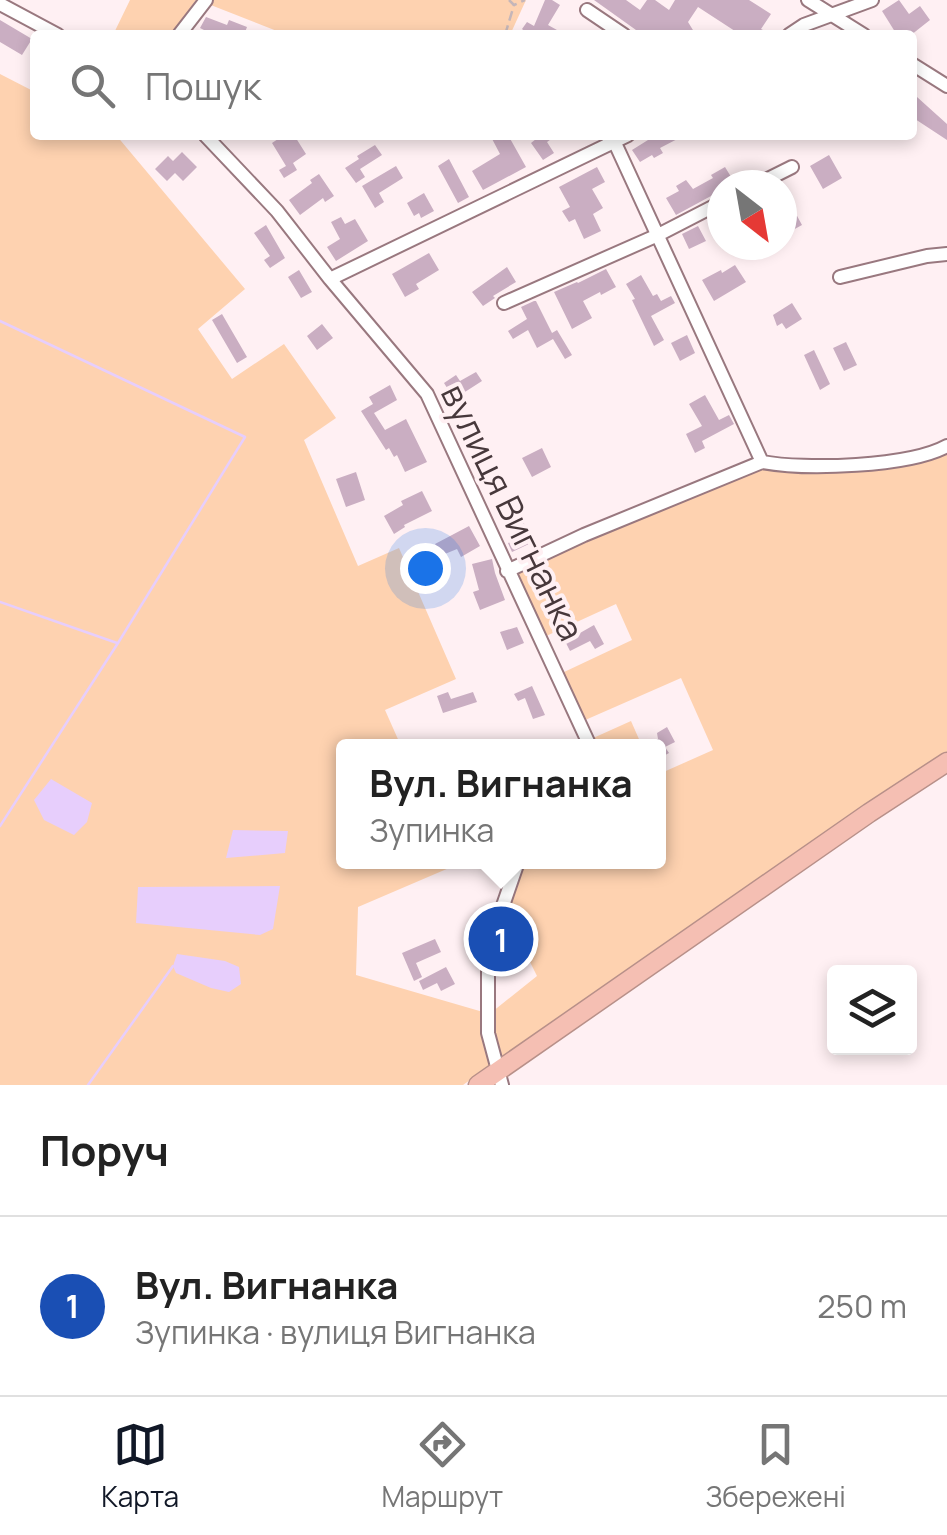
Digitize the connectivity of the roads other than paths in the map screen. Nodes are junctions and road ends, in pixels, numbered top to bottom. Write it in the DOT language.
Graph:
graph roads {
  1 [pos="206,0"];
  2 [pos="808,0"];
  3 [pos="872,0"];
  4 [pos="0,4"];
  5 [pos="587,10"];
  6 [pos="834,16"];
  7 [pos="49,30"];
  8 [pos="184,30"];
  9 [pos="617,30"];
  10 [pos="796,30"];
  11 [pos="856,30"];
  12 [pos="917,67"];
  13 [pos="947,86"];
  14 [pos="209,140"];
  15 [pos="609,140"];
  16 [pos="611,140"];
  17 [pos="792,167"];
  18 [pos="786,170"];
  19 [pos="707,210"];
  20 [pos="658,235"];
  21 [pos="947,254"];
  22 [pos="840,278"];
  23 [pos="330,280"];
  24 [pos="504,304"];
  25 [pos="947,446"];
  26 [pos="762,462"];
  27 [pos="508,571"];
  28 [pos="587,739"];
  29 [pos="947,762"];
  30 [pos="516,869"];
  31 [pos="500,1078"];
  32 [pos="478,1085"];
  1 -- 8 [label="street"];
  2 -- 6 [label="street"];
  3 -- 6 [label="street"];
  4 -- 7 [label="street"];
  5 -- 9 [label="street"];
  6 -- 10 [label="street"];
  6 -- 11 [label="street"];
  12 -- 13 [label="street"];
  14 -- 23 [label="street, вулиця Вигнанка"];
  15 -- 23 [label="street"];
  16 -- 20 [label="street"];
  17 -- 18 [label="street"];
  19 -- 20 [label="street"];
  20 -- 24 [label="street"];
  20 -- 26 [label="street"];
  21 -- 22 [label="street"];
  23 -- 27 [label="street, вулиця Вигнанка"];
  25 -- 26 [label="street"];
  26 -- 27 [label="street"];
  27 -- 28 [label="street, вулиця Вигнанка"];
  29 -- 31 [label="highway"];
  30 -- 31 [label="street"];
  31 -- 32 [label="highway"];
}
